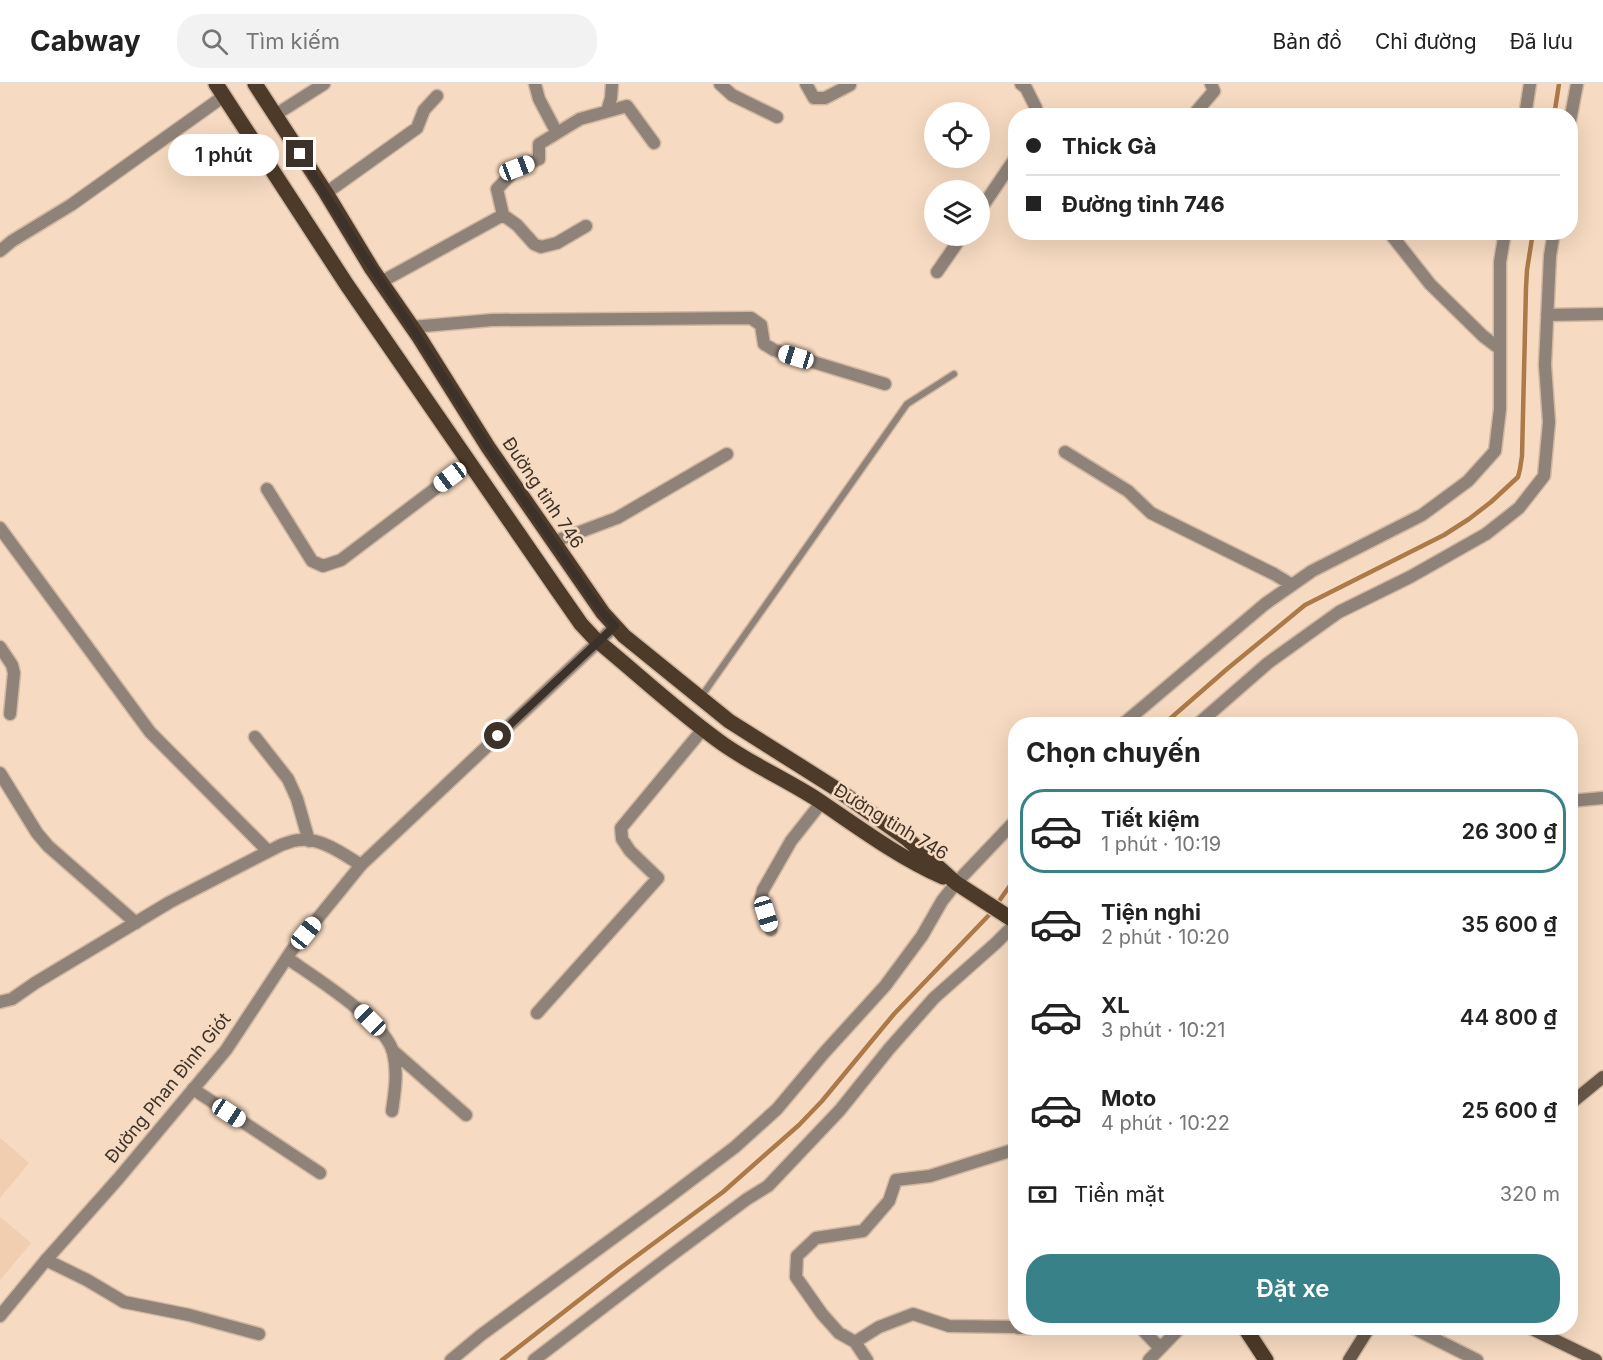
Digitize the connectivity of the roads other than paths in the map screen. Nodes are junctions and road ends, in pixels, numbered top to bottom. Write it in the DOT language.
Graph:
graph roads {
  1 [pos="255,84"];
  2 [pos="324,84"];
  3 [pos="535,84"];
  4 [pos="612,84"];
  5 [pos="720,84"];
  6 [pos="806,84"];
  7 [pos="1021,84"];
  8 [pos="1211,84"];
  9 [pos="1530,84"];
  10 [pos="1577,84"];
  11 [pos="850,85"];
  12 [pos="220,90"];
  13 [pos="437,96"];
  14 [pos="1036,108"];
  15 [pos="1199,108"];
  16 [pos="1526,108"];
  17 [pos="1572,108"];
  18 [pos="607,111"];
  19 [pos="275,115"];
  20 [pos="777,117"];
  21 [pos="557,133"];
  22 [pos="654,143"];
  23 [pos="1008,169"];
  24 [pos="326,193"];
  25 [pos="990,195"];
  26 [pos="503,215"];
  27 [pos="586,226"];
  28 [pos="1395,240"];
  29 [pos="1504,240"];
  30 [pos="1553,240"];
  31 [pos="955,246"];
  32 [pos="0,251"];
  33 [pos="937,272"];
  34 [pos="381,282"];
  35 [pos="1603,314"];
  36 [pos="1547,315"];
  37 [pos="412,327"];
  38 [pos="1500,349"];
  39 [pos="954,374"];
  40 [pos="885,384"];
  41 [pos="1065,452"];
  42 [pos="727,454"];
  43 [pos="469,463"];
  44 [pos="267,489"];
  45 [pos="0,528"];
  46 [pos="553,542"];
  47 [pos="1292,585"];
  48 [pos="615,626"];
  49 [pos="598,642"];
  50 [pos="0,647"];
  51 [pos="700,698"];
  52 [pos="10,714"];
  53 [pos="1131,717"];
  54 [pos="1206,717"];
  55 [pos="703,729"];
  56 [pos="255,737"];
  57 [pos="1,776"];
  58 [pos="1603,798"];
  59 [pos="1578,800"];
  60 [pos="821,803"];
  61 [pos="1008,828"];
  62 [pos="309,841"];
  63 [pos="268,851"];
  64 [pos="361,865"];
  65 [pos="956,883"];
  66 [pos="1008,917"];
  67 [pos="136,923"];
  68 [pos="771,930"];
  69 [pos="1008,931"];
  70 [pos="287,958"];
  71 [pos="0,1002"];
  72 [pos="537,1014"];
  73 [pos="392,1050"];
  74 [pos="1603,1077"];
  75 [pos="193,1089"];
  76 [pos="1578,1097"];
  77 [pos="392,1111"];
  78 [pos="466,1115"];
  79 [pos="1008,1152"];
  80 [pos="321,1173"];
  81 [pos="46,1260"];
  82 [pos="0,1316"];
  83 [pos="1008,1327"];
  84 [pos="259,1334"];
  85 [pos="1148,1335"];
  86 [pos="1173,1335"];
  87 [pos="1250,1335"];
  88 [pos="1364,1335"];
  89 [pos="1427,1335"];
  90 [pos="1544,1335"];
  91 [pos="855,1342"];
  92 [pos="1160,1348"];
  93 [pos="451,1360"];
  94 [pos="534,1360"];
  95 [pos="867,1360"];
  96 [pos="1149,1360"];
  97 [pos="1266,1360"];
  98 [pos="1348,1360"];
  99 [pos="1478,1360"];
  100 [pos="1596,1360"];
  1 -- 19 [label="main road, Đường tỉnh 746"];
  2 -- 19 [label="street"];
  3 -- 21 [label="street"];
  4 -- 18 [label="street"];
  5 -- 20 [label="street"];
  6 -- 11 [label="street"];
  7 -- 14 [label="street"];
  8 -- 15 [label="street"];
  9 -- 16 [label="street"];
  10 -- 17 [label="street"];
  12 -- 32 [label="street"];
  12 -- 43 [label="main road, Đường tỉnh 746"];
  13 -- 24 [label="street"];
  18 -- 21 [label="street"];
  18 -- 22 [label="street"];
  19 -- 24 [label="main road, Đường tỉnh 746"];
  21 -- 26 [label="street"];
  23 -- 25 [label="street"];
  24 -- 34 [label="main road, Đường tỉnh 746"];
  26 -- 27 [label="street"];
  26 -- 34 [label="street"];
  28 -- 38 [label="street"];
  29 -- 38 [label="street"];
  30 -- 36 [label="street"];
  31 -- 33 [label="street"];
  34 -- 37 [label="main road, Đường tỉnh 746"];
  35 -- 36 [label="street"];
  36 -- 54 [label="street"];
  37 -- 40 [label="street"];
  37 -- 46 [label="main road, Đường tỉnh 746"];
  38 -- 47 [label="street"];
  39 -- 51 [label="lane"];
  41 -- 47 [label="street"];
  42 -- 46 [label="street"];
  43 -- 44 [label="street"];
  43 -- 49 [label="main road, Đường tỉnh 746"];
  45 -- 63 [label="street"];
  46 -- 48 [label="main road, Đường tỉnh 746"];
  47 -- 53 [label="street"];
  48 -- 49 [label="street, Đường Phan Đình Giót"];
  48 -- 51 [label="main road, Đường tỉnh 746"];
  49 -- 55 [label="main road, Đường tỉnh 746"];
  49 -- 64 [label="street, Đường Phan Đình Giót"];
  50 -- 52 [label="street"];
  51 -- 65 [label="main road, Đường tỉnh 746"];
  55 -- 60 [label="main road, Đường tỉnh 746"];
  55 -- 72 [label="street"];
  56 -- 62 [label="street"];
  57 -- 67 [label="street"];
  58 -- 59 [label="street"];
  60 -- 65 [label="main road, Đường tỉnh 746"];
  60 -- 68 [label="street"];
  61 -- 65 [label="street"];
  62 -- 63 [label="street"];
  62 -- 64 [label="street"];
  63 -- 67 [label="street"];
  64 -- 70 [label="street, Đường Phan Đình Giót"];
  65 -- 66 [label="main road"];
  65 -- 93 [label="street"];
  67 -- 71 [label="street"];
  69 -- 94 [label="street"];
  70 -- 73 [label="street"];
  70 -- 75 [label="street, Đường Phan Đình Giót"];
  73 -- 77 [label="street"];
  73 -- 78 [label="street"];
  74 -- 76 [label="main road"];
  75 -- 80 [label="street"];
  75 -- 81 [label="street, Đường Phan Đình Giót"];
  79 -- 91 [label="street"];
  81 -- 82 [label="street, Đường Phan Đình Giót"];
  81 -- 84 [label="street"];
  83 -- 91 [label="street"];
  85 -- 92 [label="street"];
  86 -- 92 [label="street"];
  87 -- 97 [label="main road"];
  88 -- 98 [label="main road"];
  89 -- 99 [label="street"];
  90 -- 100 [label="main road"];
  91 -- 95 [label="street"];
  92 -- 96 [label="street"];
}
